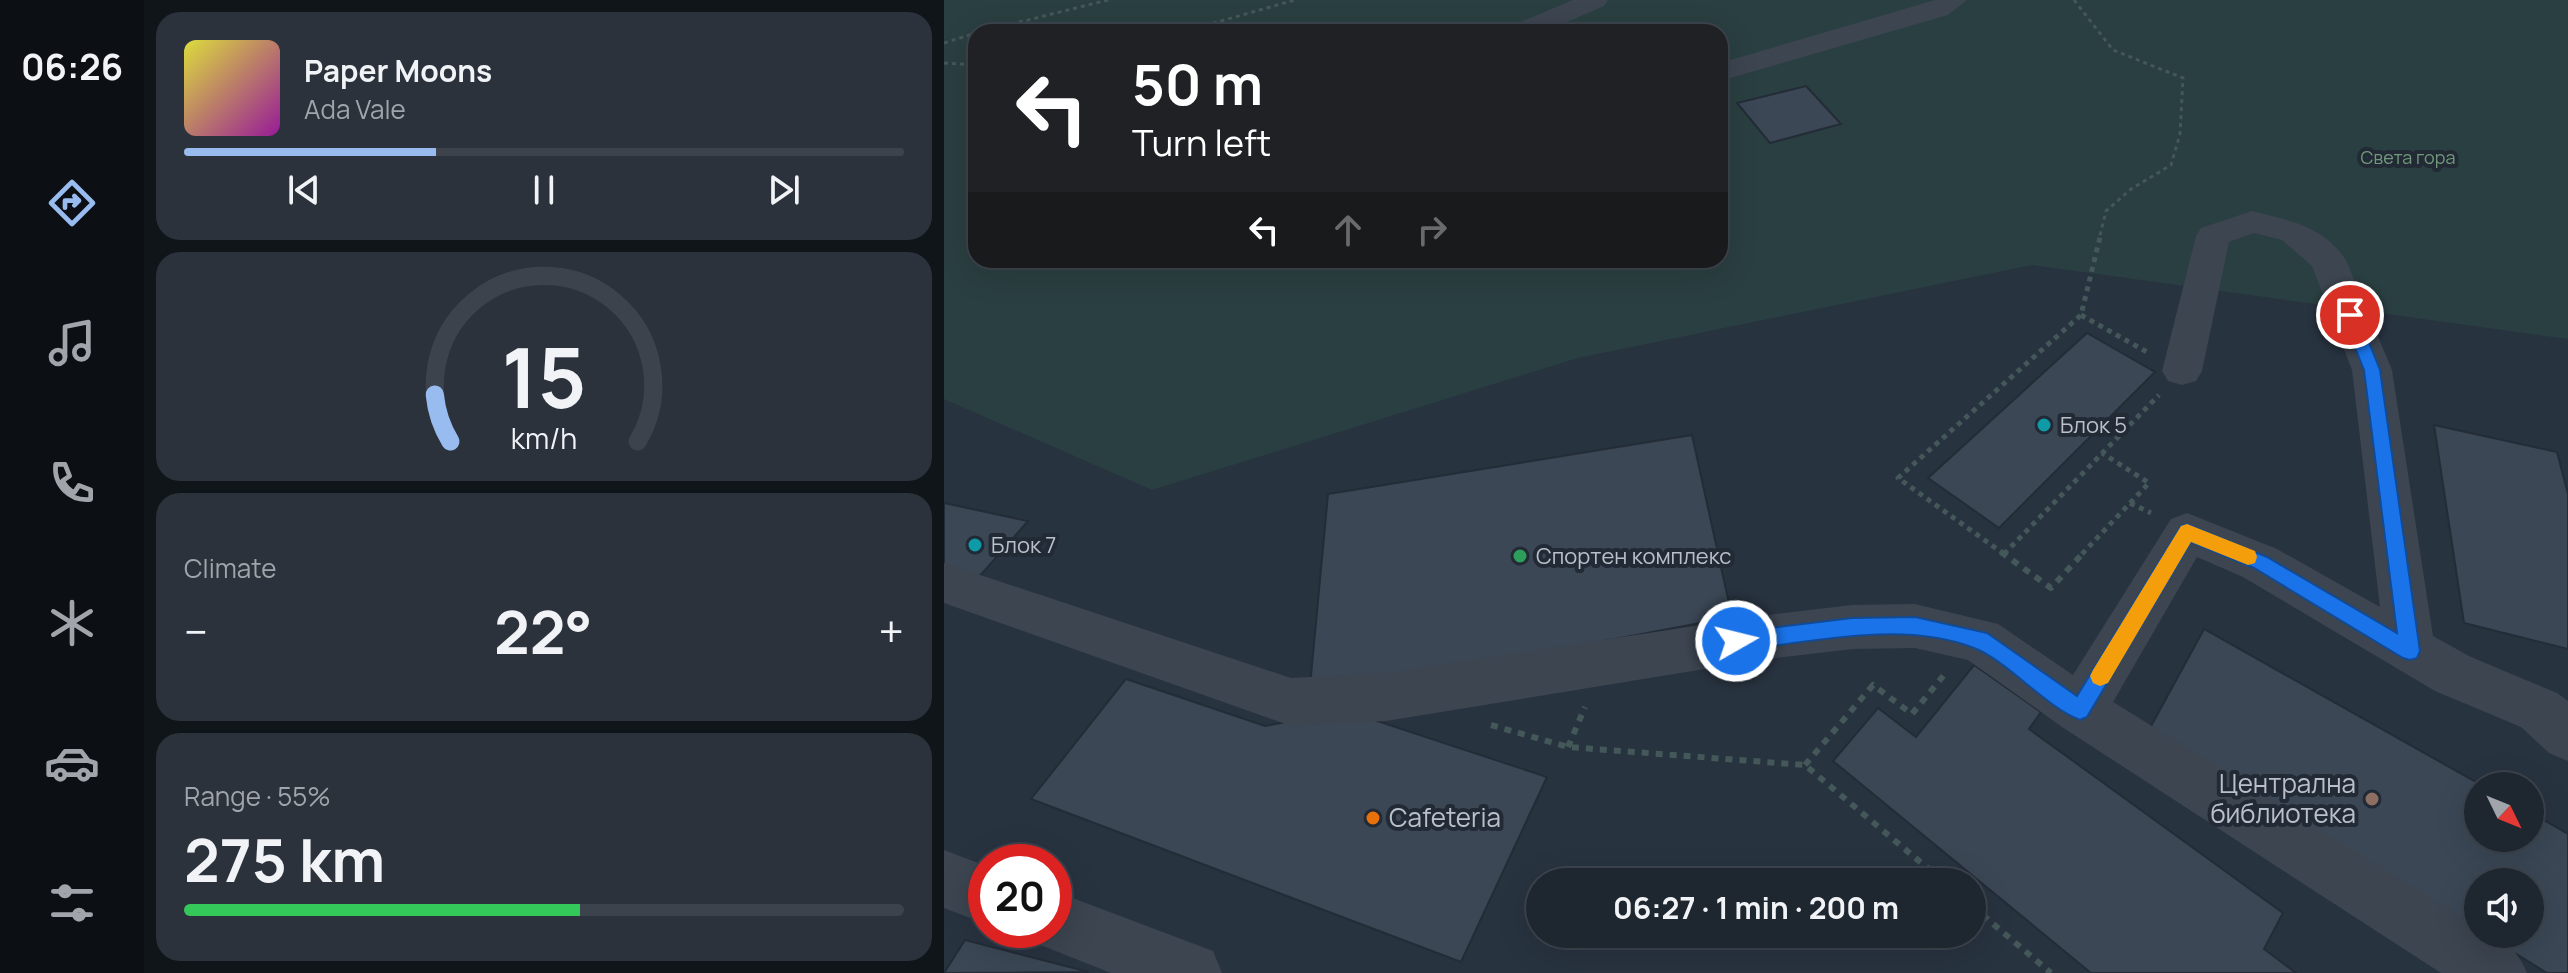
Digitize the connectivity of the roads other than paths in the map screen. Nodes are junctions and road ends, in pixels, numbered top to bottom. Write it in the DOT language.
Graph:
graph roads {
  1 [pos="1595,0"];
  2 [pos="1954,0"];
  3 [pos="1540,24"];
  4 [pos="1728,70"];
  5 [pos="2182,371"];
  6 [pos="944,583"];
  7 [pos="2410,651"];
  8 [pos="2080,710"];
  9 [pos="2568,735"];
  10 [pos="944,879"];
  11 [pos="968,888"];
  12 [pos="1072,928"];
  13 [pos="1191,973"];
  14 [pos="2496,973"];
  1 -- 3 [label="street"];
  2 -- 4 [label="street"];
  5 -- 7 [label="street"];
  6 -- 8 [label="street"];
  7 -- 8 [label="street"];
  7 -- 9 [label="street"];
  8 -- 14 [label="street"];
  10 -- 11 [label="street"];
  12 -- 13 [label="street"];
}
